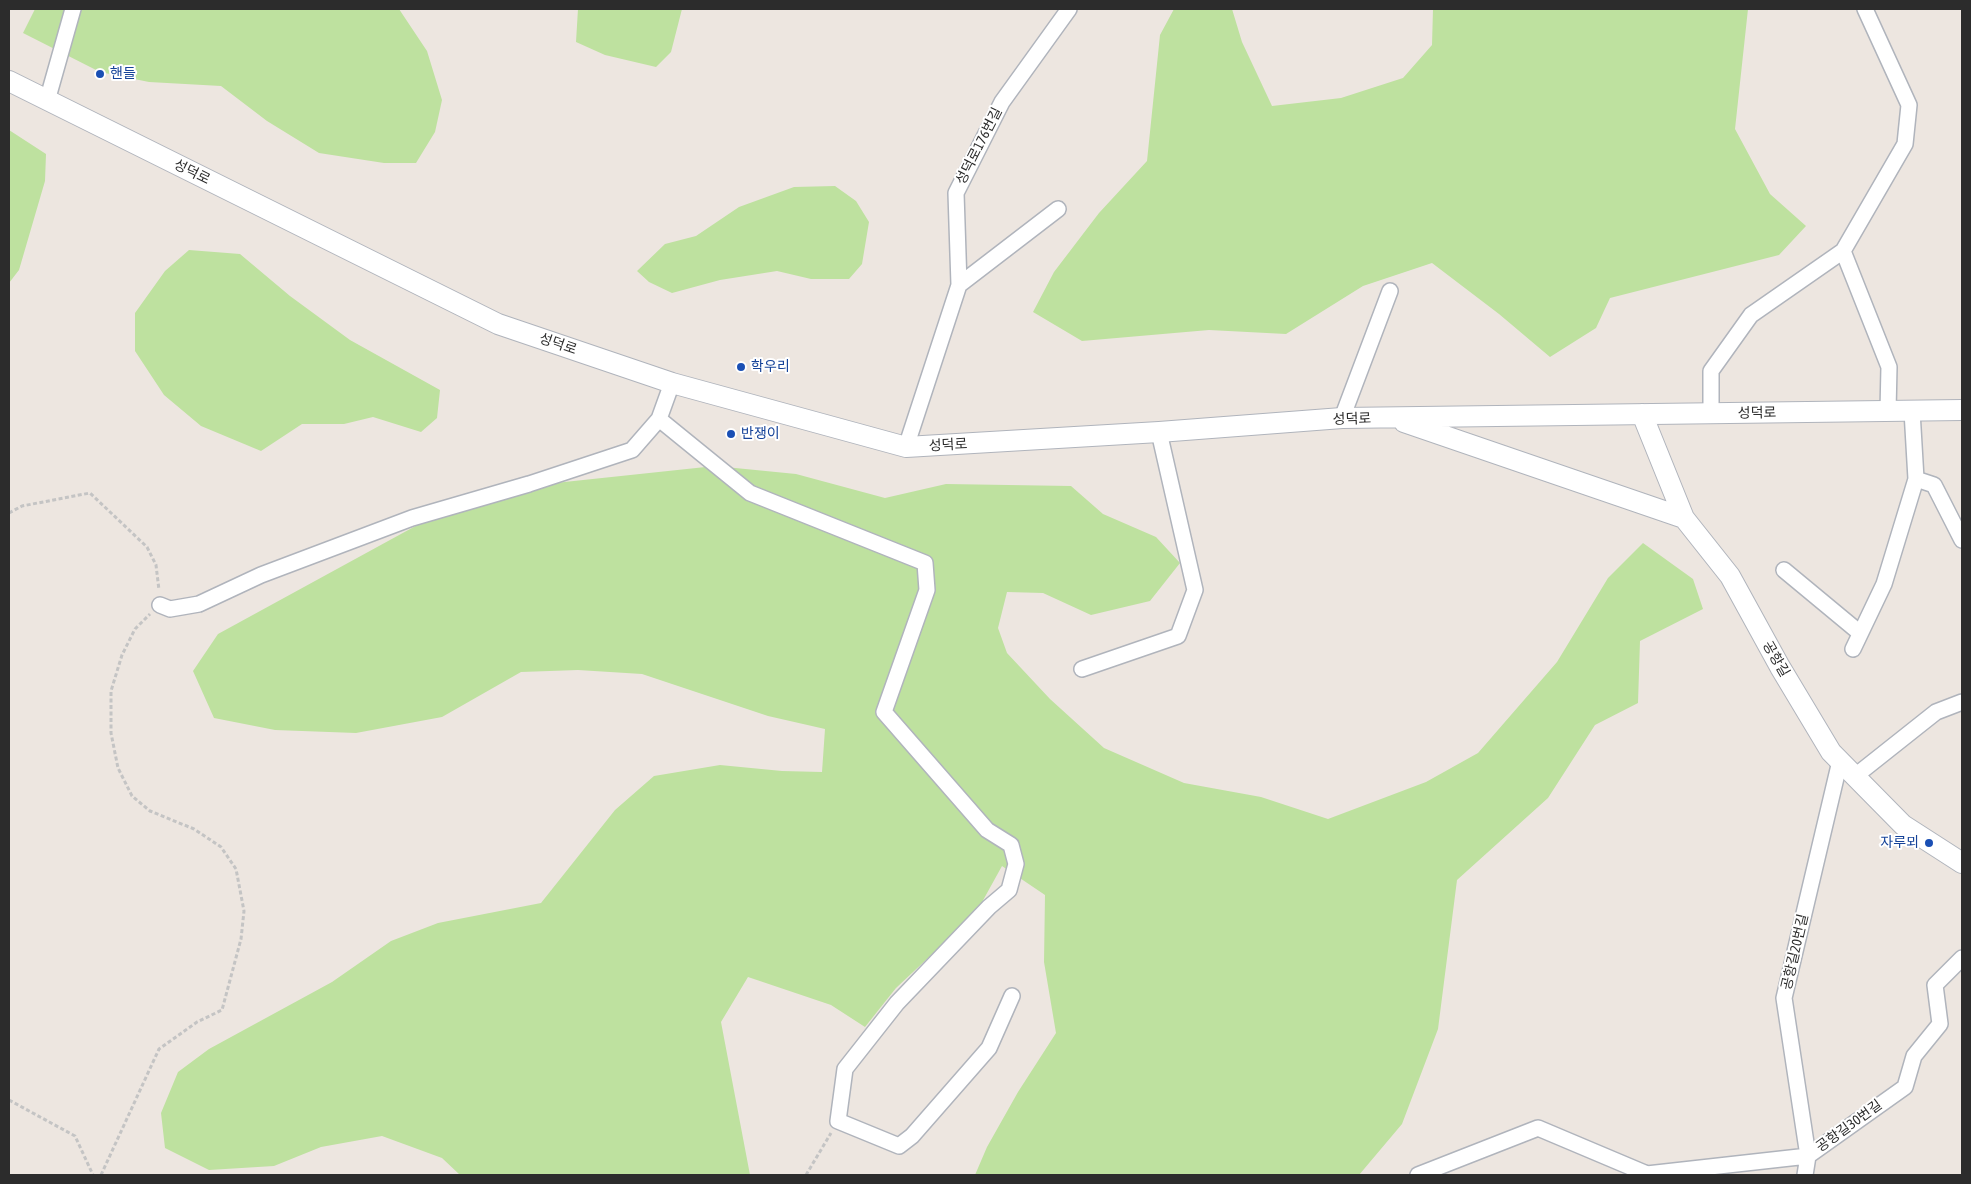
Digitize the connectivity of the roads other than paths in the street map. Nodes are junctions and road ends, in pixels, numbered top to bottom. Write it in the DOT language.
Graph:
graph roads {
  1 [pos="73,9"];
  2 [pos="1069,9"];
  3 [pos="1865,9"];
  4 [pos="9,81"];
  5 [pos="47,101"];
  6 [pos="1058,209"];
  7 [pos="1843,252"];
  8 [pos="960,284"];
  9 [pos="1390,291"];
  10 [pos="672,382"];
  11 [pos="1962,410"];
  12 [pos="1888,411"];
  13 [pos="1912,411"];
  14 [pos="1642,414"];
  15 [pos="1712,414"];
  16 [pos="1342,418"];
  17 [pos="1390,418"];
  18 [pos="659,419"];
  19 [pos="1159,432"];
  20 [pos="906,447"];
  21 [pos="1916,479"];
  22 [pos="1684,518"];
  23 [pos="1962,540"];
  24 [pos="1784,570"];
  25 [pos="160,605"];
  26 [pos="1860,633"];
  27 [pos="1853,649"];
  28 [pos="1082,669"];
  29 [pos="1962,702"];
  30 [pos="1840,761"];
  31 [pos="1854,777"];
  32 [pos="1962,863"];
  33 [pos="1962,958"];
  34 [pos="1012,996"];
  35 [pos="1808,1156"];
  36 [pos="1418,1175"];
  37 [pos="1805,1175"];
  1 -- 5 [label="street"];
  2 -- 8 [label="street, 성덕로176번길"];
  3 -- 7 [label="street"];
  4 -- 5 [label="street, 성덕로"];
  5 -- 10 [label="street, 성덕로"];
  6 -- 8 [label="street"];
  7 -- 12 [label="street"];
  7 -- 15 [label="street"];
  8 -- 20 [label="street, 성덕로176번길"];
  9 -- 16 [label="street"];
  10 -- 18 [label="street"];
  10 -- 20 [label="street, 성덕로"];
  11 -- 13 [label="street, 성덕로"];
  12 -- 13 [label="street, 성덕로"];
  12 -- 15 [label="street, 성덕로"];
  13 -- 21 [label="street"];
  14 -- 15 [label="street, 성덕로"];
  14 -- 17 [label="street, 성덕로"];
  14 -- 22 [label="street, 공항길"];
  16 -- 17 [label="street, 성덕로"];
  16 -- 19 [label="street, 성덕로"];
  17 -- 22 [label="street"];
  18 -- 25 [label="street"];
  18 -- 34 [label="street"];
  19 -- 20 [label="street, 성덕로"];
  19 -- 28 [label="street"];
  21 -- 23 [label="street"];
  21 -- 26 [label="street"];
  22 -- 30 [label="street, 공항길"];
  24 -- 26 [label="street"];
  26 -- 27 [label="street"];
  29 -- 31 [label="street"];
  30 -- 31 [label="street, 공항길"];
  30 -- 35 [label="street, 공항길20번길"];
  31 -- 32 [label="street, 공항길"];
  33 -- 35 [label="street, 공항길30번길"];
  35 -- 36 [label="street, 공항길30번길"];
  35 -- 37 [label="street, 공항길20번길"];
}
